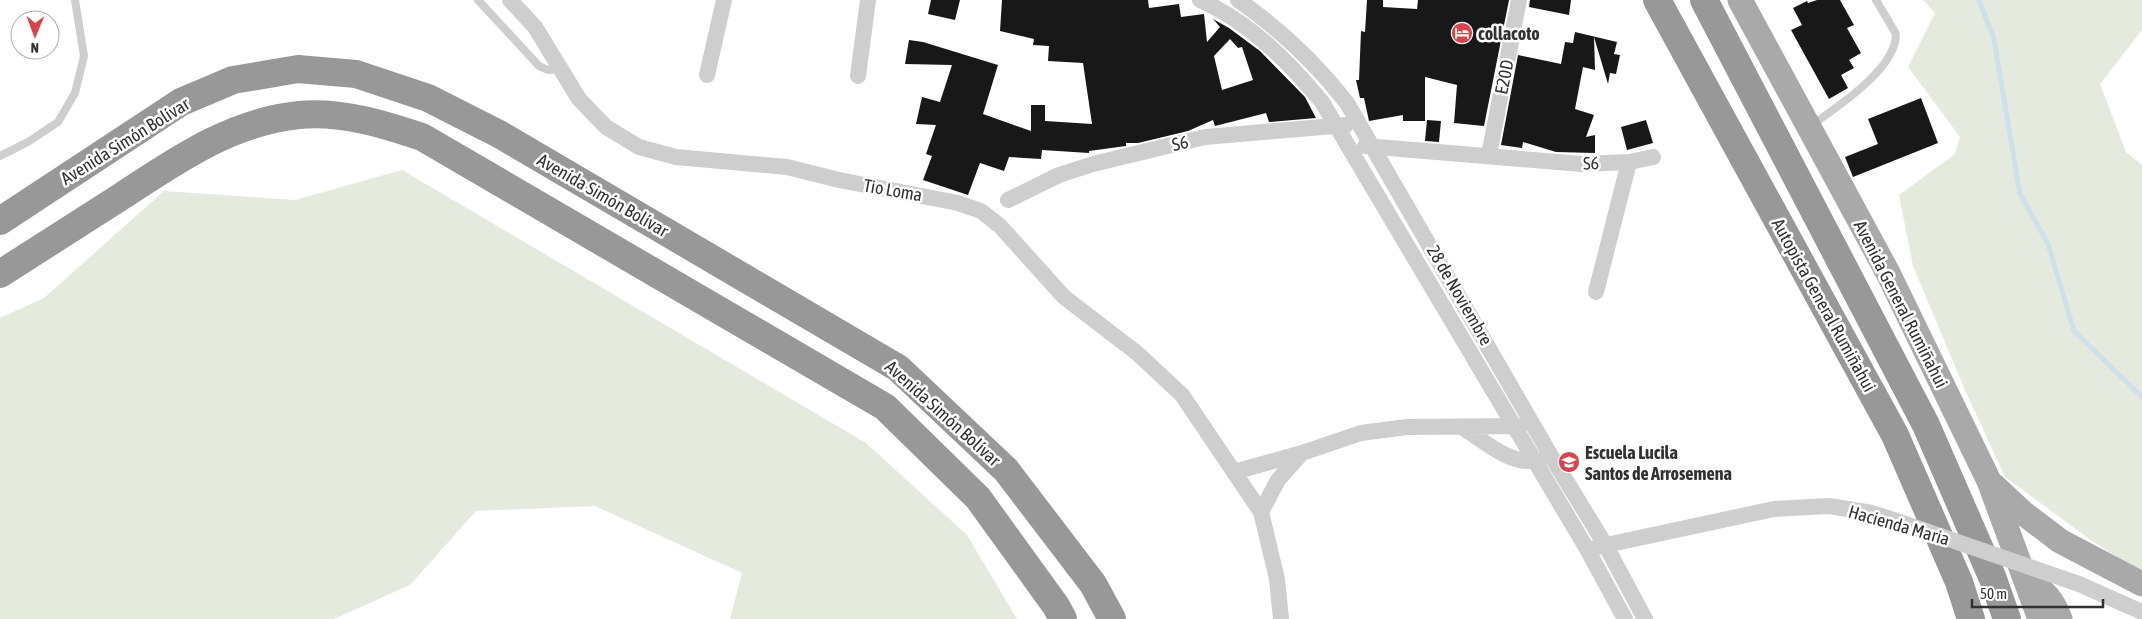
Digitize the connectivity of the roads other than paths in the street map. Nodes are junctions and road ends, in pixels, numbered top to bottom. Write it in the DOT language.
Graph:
graph roads {
  1 [pos="75,0"];
  2 [pos="478,0"];
  3 [pos="510,0"];
  4 [pos="724,0"];
  5 [pos="868,0"];
  6 [pos="1200,0"];
  7 [pos="1238,0"];
  8 [pos="1519,0"];
  9 [pos="1657,0"];
  10 [pos="1704,0"];
  11 [pos="1740,0"];
  12 [pos="1876,0"];
  13 [pos="560,69"];
  14 [pos="707,75"];
  15 [pos="858,76"];
  16 [pos="1361,124"];
  17 [pos="1337,125"];
  18 [pos="1808,128"];
  19 [pos="1348,145"];
  20 [pos="1373,146"];
  21 [pos="1488,155"];
  22 [pos="0,156"];
  23 [pos="1654,157"];
  24 [pos="1629,162"];
  25 [pos="1008,200"];
  26 [pos="0,221"];
  27 [pos="0,274"];
  28 [pos="1596,292"];
  29 [pos="1462,427"];
  30 [pos="1513,427"];
  31 [pos="1537,428"];
  32 [pos="1302,453"];
  33 [pos="1551,456"];
  34 [pos="1534,462"];
  35 [pos="1234,472"];
  36 [pos="1989,482"];
  37 [pos="1262,512"];
  38 [pos="1606,546"];
  39 [pos="1587,549"];
  40 [pos="2027,580"];
  41 [pos="1959,582"];
  42 [pos="2142,584"];
  43 [pos="2142,612"];
  44 [pos="1063,619"];
  45 [pos="1112,619"];
  46 [pos="1280,619"];
  47 [pos="1625,619"];
  48 [pos="1645,619"];
  49 [pos="1964,619"];
  50 [pos="1972,619"];
  51 [pos="2006,619"];
  52 [pos="2040,619"];
  53 [pos="2060,619"];
  1 -- 22 [label="lane"];
  2 -- 13 [label="lane"];
  3 -- 13 [label="street, Tio Loma"];
  4 -- 14 [label="street"];
  5 -- 15 [label="street"];
  6 -- 17 [label="street"];
  7 -- 16 [label="street, 28 de Noviembre"];
  8 -- 21 [label="street, E20D"];
  9 -- 41 [label="highway, Autopista General Rumiñahui"];
  10 -- 51 [label="highway, Autopista General Rumiñahui"];
  11 -- 18 [label="main road, Avenida General Rumiñahui"];
  12 -- 18 [label="lane"];
  13 -- 35 [label="street, Tio Loma"];
  16 -- 17 [label="street, S6"];
  16 -- 20 [label="street, 28 de Noviembre"];
  17 -- 19 [label="street"];
  17 -- 25 [label="street, S6"];
  18 -- 36 [label="main road, Avenida General Rumiñahui"];
  19 -- 20 [label="street, S6"];
  19 -- 30 [label="street"];
  20 -- 21 [label="street, S6"];
  20 -- 31 [label="street, 28 de Noviembre"];
  21 -- 24 [label="street, S6"];
  23 -- 24 [label="street, S6"];
  24 -- 28 [label="street"];
  26 -- 45 [label="highway, Avenida Simón Bolívar"];
  27 -- 44 [label="highway, Avenida Simón Bolívar"];
  29 -- 30 [label="street"];
  29 -- 32 [label="street"];
  29 -- 34 [label="street"];
  30 -- 31 [label="street"];
  30 -- 34 [label="street"];
  31 -- 33 [label="street, 28 de Noviembre"];
  32 -- 35 [label="street"];
  32 -- 37 [label="street"];
  33 -- 34 [label="street"];
  33 -- 38 [label="street, 28 de Noviembre"];
  34 -- 39 [label="street"];
  35 -- 37 [label="street"];
  36 -- 40 [label="main road, Avenida General Rumiñahui"];
  36 -- 42 [label="main road"];
  37 -- 46 [label="street"];
  38 -- 39 [label="street, Hacienda Maria"];
  38 -- 43 [label="street, Hacienda Maria, bridge"];
  38 -- 48 [label="street, 28 de Noviembre"];
  39 -- 47 [label="street"];
  40 -- 52 [label="main road, Avenida General Rumiñahui"];
  40 -- 53 [label="main road"];
  41 -- 49 [label="highway"];
  41 -- 50 [label="highway, Autopista General Rumiñahui"];
}
